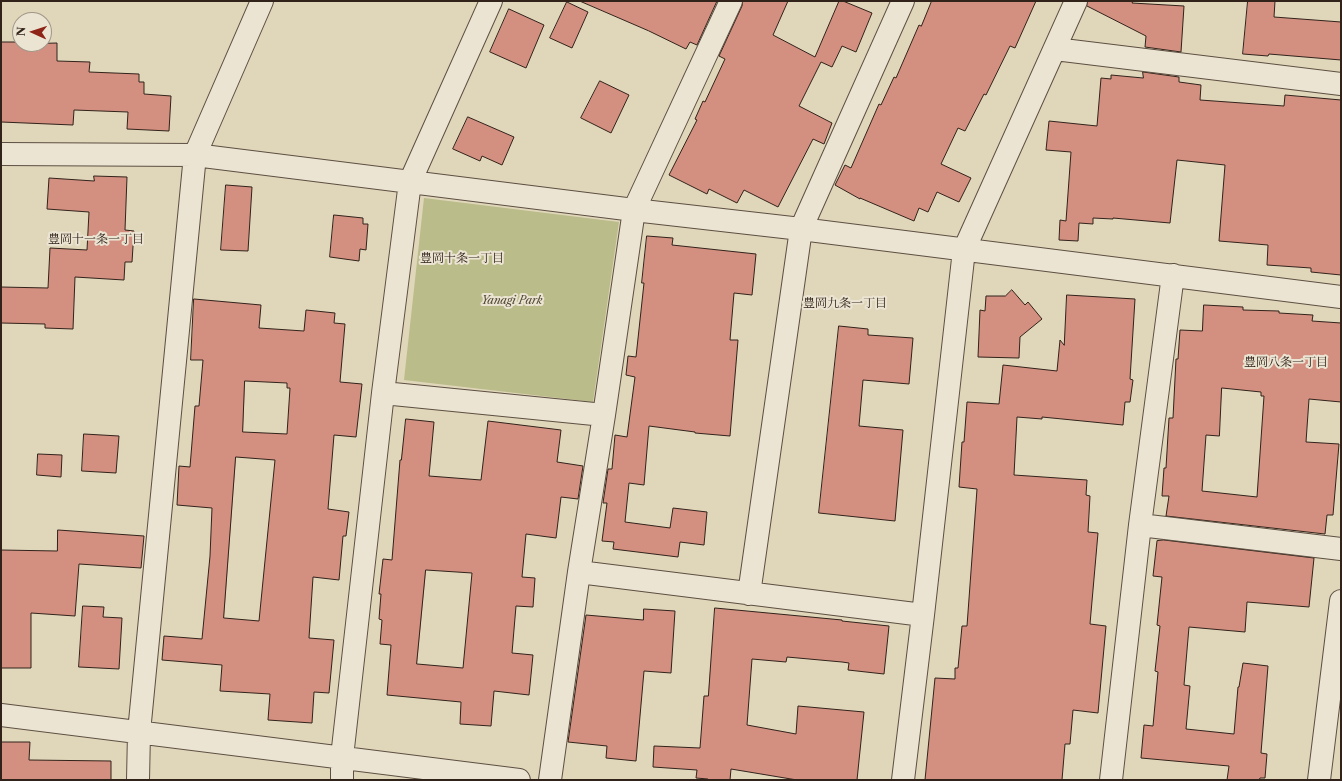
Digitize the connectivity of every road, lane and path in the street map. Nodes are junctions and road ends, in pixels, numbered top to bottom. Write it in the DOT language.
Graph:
graph roads {
  1 [pos="262,1"];
  2 [pos="491,1"];
  3 [pos="731,1"];
  4 [pos="903,1"];
  5 [pos="1076,1"];
  6 [pos="1055,49"];
  7 [pos="1341,84"];
  8 [pos="1,154"];
  9 [pos="195,155"];
  10 [pos="410,182"];
  11 [pos="634,210"];
  12 [pos="802,229"];
  13 [pos="964,250"];
  14 [pos="1173,275"];
  15 [pos="1341,297"];
  16 [pos="383,393"];
  17 [pos="604,415"];
  18 [pos="1140,525"];
  19 [pos="1341,549"];
  20 [pos="579,572"];
  21 [pos="749,594"];
  22 [pos="1341,601"];
  23 [pos="923,615"];
  24 [pos="1,715"];
  25 [pos="139,732"];
  26 [pos="342,757"];
  27 [pos="138,780"];
  28 [pos="342,780"];
  29 [pos="519,780"];
  30 [pos="550,780"];
  31 [pos="903,780"];
  32 [pos="1111,780"];
  33 [pos="1319,780"];
  1 -- 9 [label="street"];
  2 -- 10 [label="street"];
  3 -- 11 [label="street"];
  4 -- 12 [label="street"];
  5 -- 6 [label="street"];
  6 -- 7 [label="street"];
  6 -- 13 [label="street"];
  8 -- 9 [label="street"];
  9 -- 10 [label="street"];
  9 -- 25 [label="street"];
  10 -- 11 [label="street"];
  10 -- 16 [label="street"];
  11 -- 12 [label="street"];
  11 -- 17 [label="street"];
  12 -- 13 [label="street"];
  12 -- 21 [label="street"];
  13 -- 14 [label="street"];
  13 -- 23 [label="street"];
  14 -- 15 [label="street"];
  14 -- 18 [label="street"];
  16 -- 17 [label="street"];
  16 -- 26 [label="street"];
  17 -- 20 [label="street"];
  18 -- 19 [label="street"];
  18 -- 32 [label="street"];
  20 -- 21 [label="street"];
  20 -- 30 [label="street"];
  21 -- 23 [label="street"];
  22 -- 33 [label="street"];
  23 -- 31 [label="street"];
  24 -- 25 [label="street"];
  25 -- 26 [label="street"];
  25 -- 27 [label="street"];
  26 -- 28 [label="street"];
  26 -- 29 [label="street"];
}
